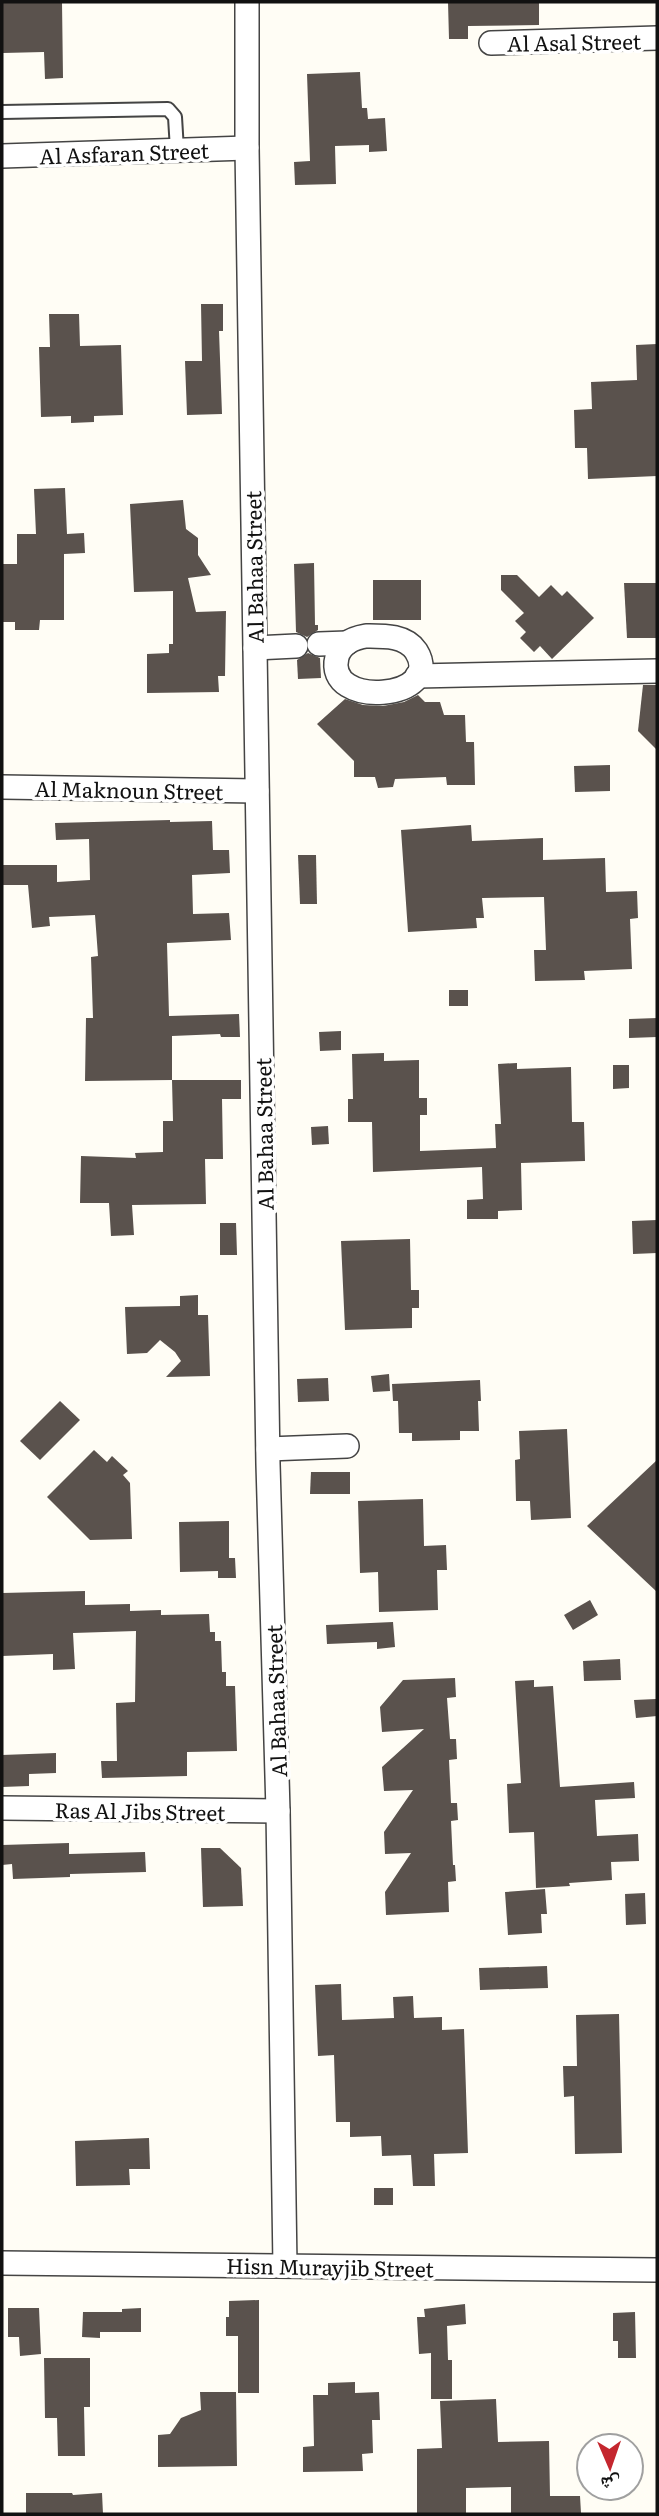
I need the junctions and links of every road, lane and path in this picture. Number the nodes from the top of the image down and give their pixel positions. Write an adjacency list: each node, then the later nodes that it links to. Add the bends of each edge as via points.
1 (247, 2): 5 (street, Al Bahaa Street)
2 (657, 38): 3 (street, Al Asal Street)
3 (491, 43)
4 (2, 112): 6 (lane, via 168,109 175,117)
5 (247, 148): 6 (street, Al Asfaran Street); 9 (street, Al Bahaa Street)
6 (177, 150): 7 (street, Al Asfaran Street)
7 (2, 156)
8 (347, 643): 9 (street); 11 (street, via 366,636 405,642 417,653); 11 (street, via 336,665 340,678 351,688 397,691)
9 (255, 648): 13 (street, Al Bahaa Street)
10 (657, 671): 11 (street)
11 (417, 676)
12 (2, 787): 13 (street, Al Maknoun Street)
13 (257, 790): 15 (street, Al Bahaa Street)
14 (347, 1446): 15 (street)
15 (268, 1449): 17 (street, Al Bahaa Street)
16 (2, 1808): 17 (street, Ras Al Jibs Street)
17 (278, 1811): 19 (street, Al Bahaa Street)
18 (2, 2263): 19 (street, Hisn Murayjib Street)
19 (285, 2266): 20 (street, Hisn Murayjib Street)
20 (657, 2270)

